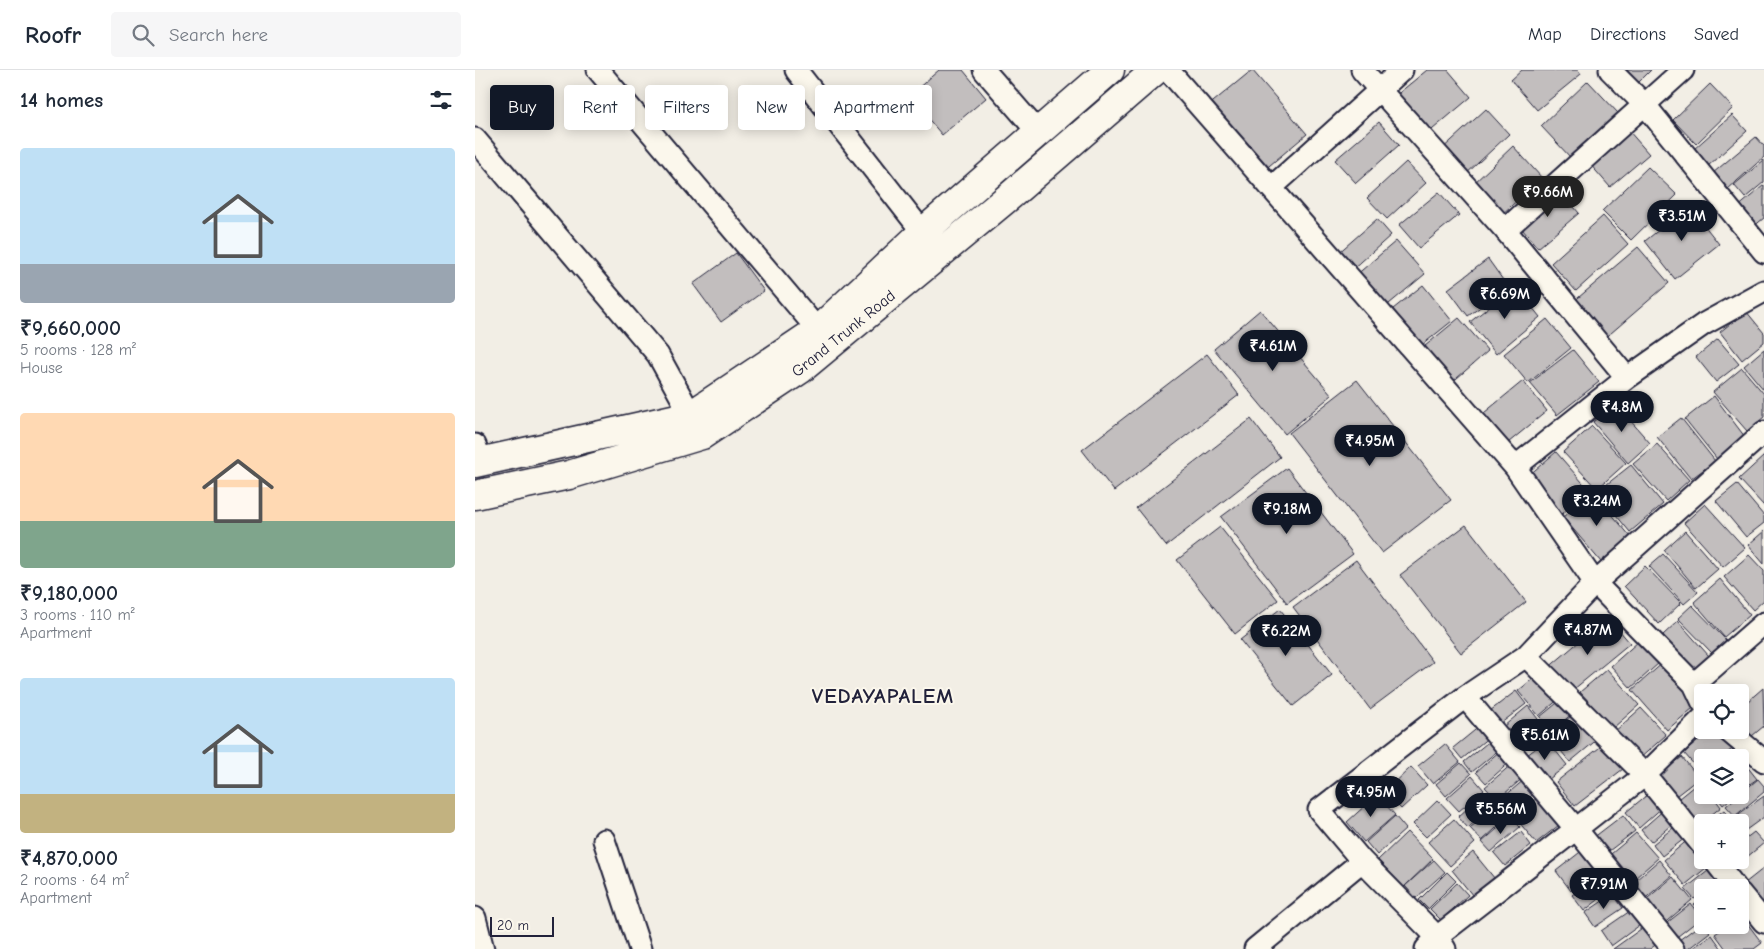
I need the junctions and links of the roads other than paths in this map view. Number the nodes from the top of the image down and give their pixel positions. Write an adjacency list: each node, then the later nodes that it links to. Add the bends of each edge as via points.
1 (598, 70): 21 (street)
2 (796, 70): 17 (street)
3 (984, 70): 13 (street)
4 (1110, 70): 13 (main road)
5 (1156, 70): 19 (main road, Grand Trunk Road)
6 (1168, 70): 15 (street)
7 (1362, 70): 11 (street)
8 (1402, 70): 11 (street)
9 (1611, 70): 12 (street)
10 (1683, 70): 12 (street)
11 (1379, 90): 15 (street); 16 (street)
12 (1645, 105): 16 (street); 18 (street)
13 (1038, 132): 17 (main road)
14 (475, 139): 23 (street, via 658,355)
15 (1271, 188): 26 (street)
16 (1505, 230): 22 (street)
17 (923, 232): 19 (street); 21 (main road)
18 (1764, 252)
19 (940, 253): 27 (main road, Grand Trunk Road, via 801,369 702,435 569,475)
20 (1764, 291): 22 (street, via 1704,324)
21 (818, 330): 23 (main road)
22 (1627, 378): 26 (street)
23 (691, 415): 25 (main road)
24 (1764, 432): 28 (street)
25 (477, 457)
26 (1515, 467): 28 (street)
27 (475, 495)
28 (1595, 583): 30 (street); 31 (street)
29 (1764, 623): 31 (street)
30 (1526, 656): 32 (street); 36 (street)
31 (1694, 684)
32 (1465, 696): 37 (street); 40 (street, via 1319,810)
33 (1694, 727): 36 (street)
34 (1738, 739): 35 (street)
35 (1764, 761)
36 (1645, 775): 37 (street); 38 (street)
37 (1576, 829): 46 (street); 50 (street)
38 (1694, 835)
39 (604, 840): 48 (street)
40 (1362, 861): 46 (street); 49 (street)
41 (1721, 869): 42 (street)
42 (1729, 879)
43 (1749, 904): 45 (street)
44 (475, 918): 47 (street)
45 (1764, 922)
46 (1436, 945)
47 (483, 949)
48 (641, 949)
49 (1255, 949)
50 (1673, 949)

